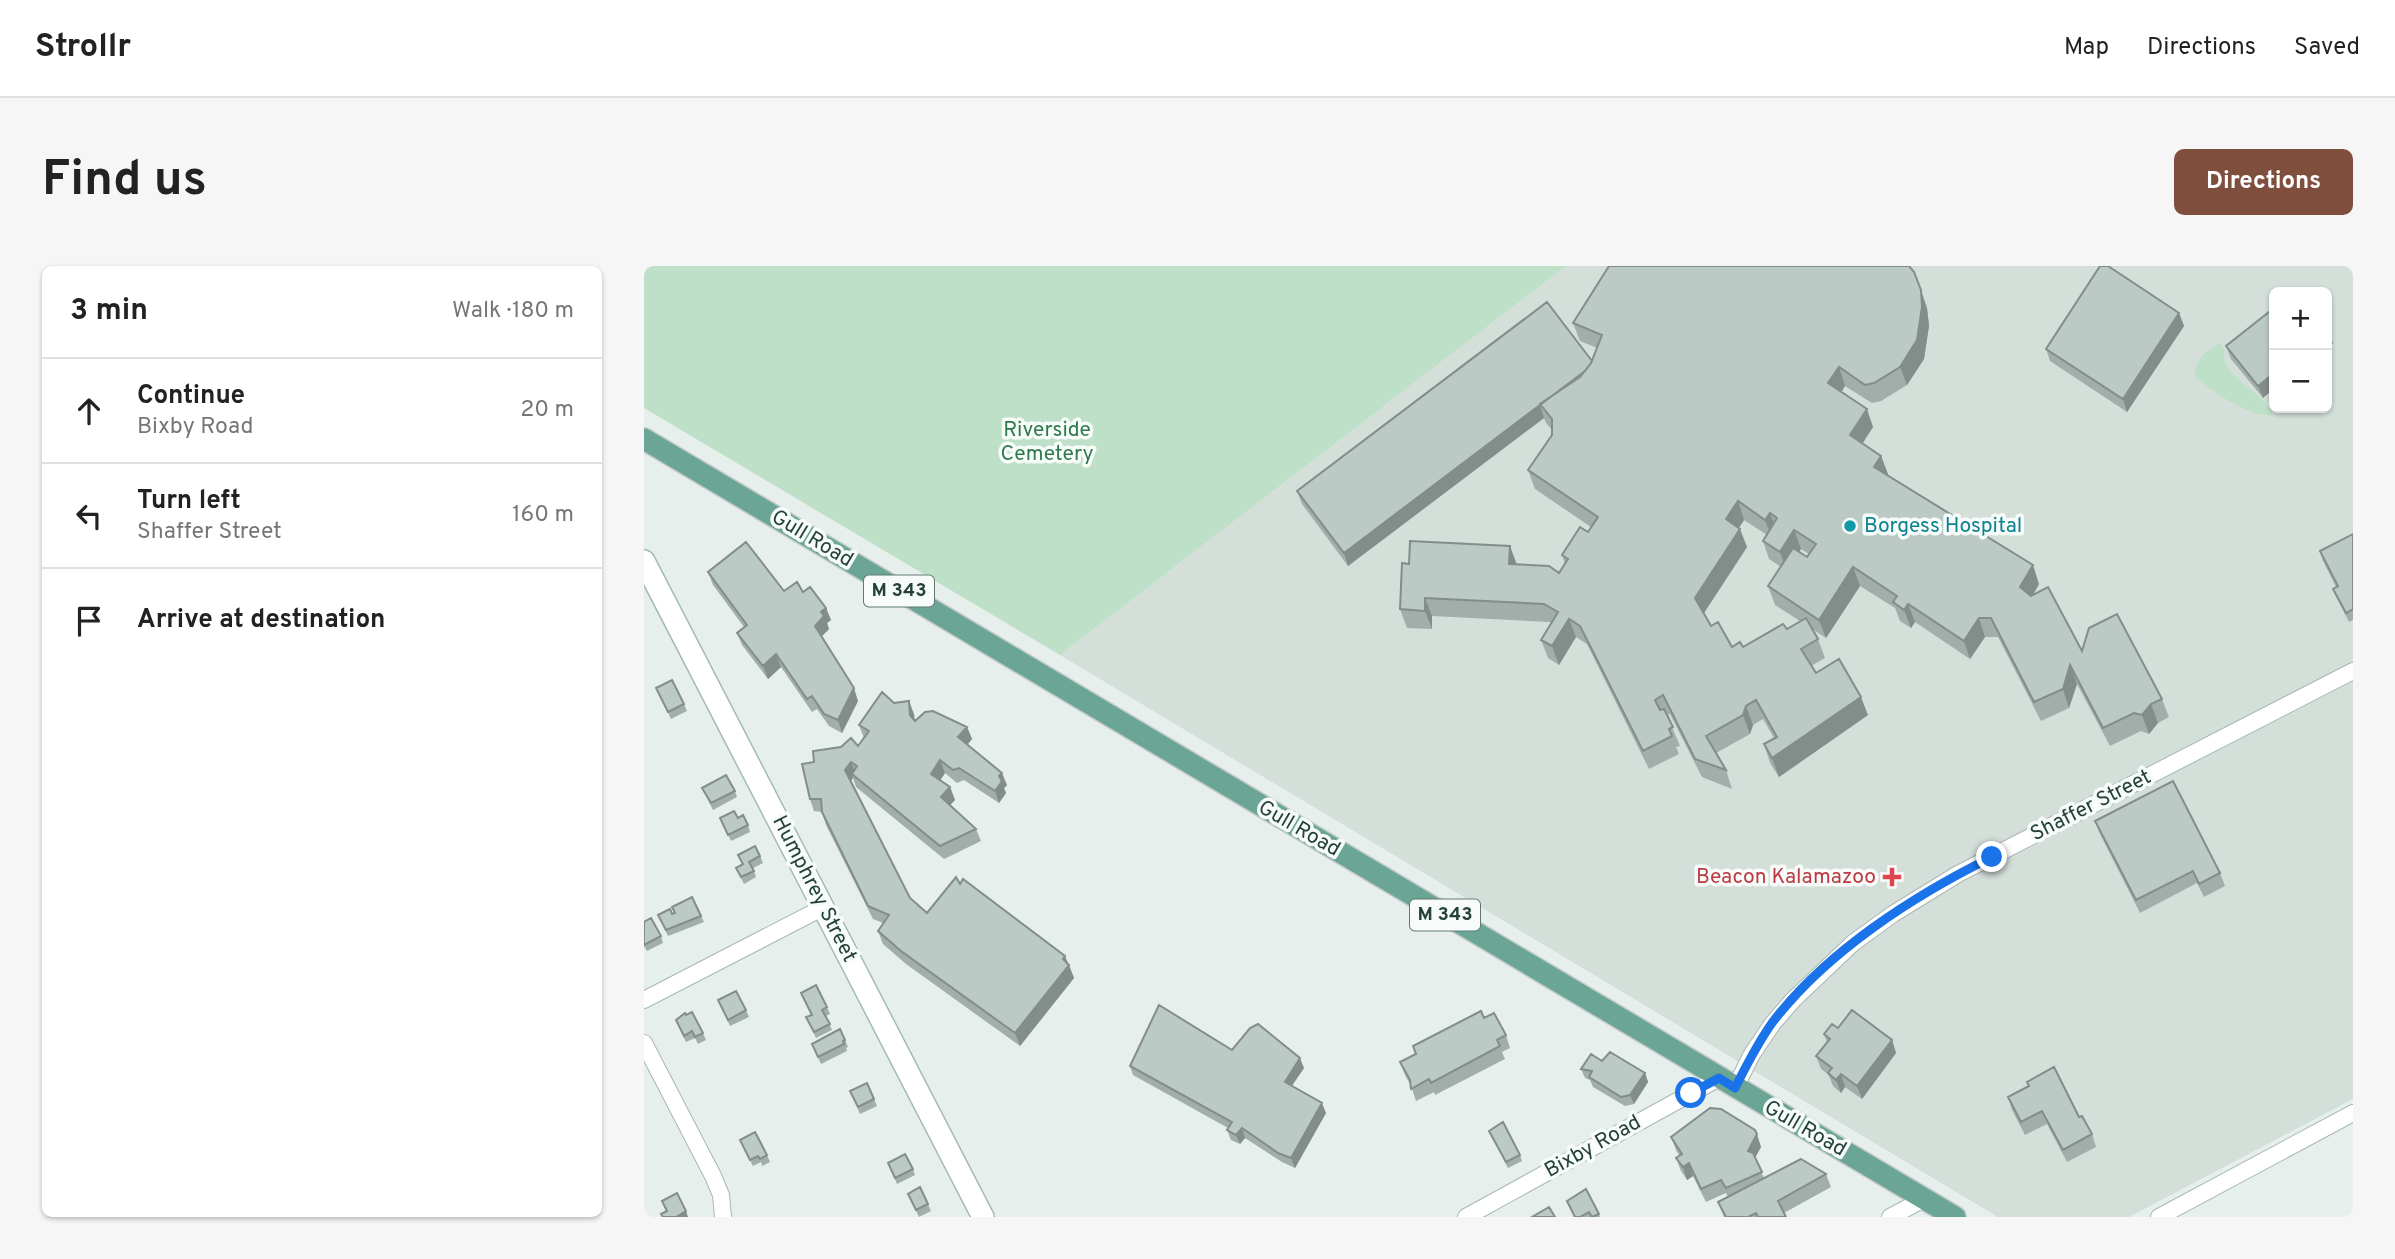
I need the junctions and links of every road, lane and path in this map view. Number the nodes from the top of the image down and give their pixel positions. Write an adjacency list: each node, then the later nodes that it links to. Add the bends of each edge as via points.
1 (644, 439): 7 (main road, Gull Road / M 343)
2 (644, 561): 4 (street, Humphrey Street)
3 (2353, 671): 7 (street, Shaffer Street, via 1958,874 1893,914 1853,943 1793,1000)
4 (824, 907): 5 (street); 11 (street, Humphrey Street)
5 (644, 1000)
6 (644, 1043): 10 (street, via 713,1176)
7 (1727, 1083): 9 (main road, Gull Road / M 343); 12 (street, Bixby Road)
8 (2353, 1113): 15 (street)
9 (1924, 1199): 13 (street); 14 (main road, Gull Road / M 343)
10 (723, 1217)
11 (983, 1217)
12 (1466, 1217)
13 (1890, 1217)
14 (1955, 1217)
15 (2159, 1217)

